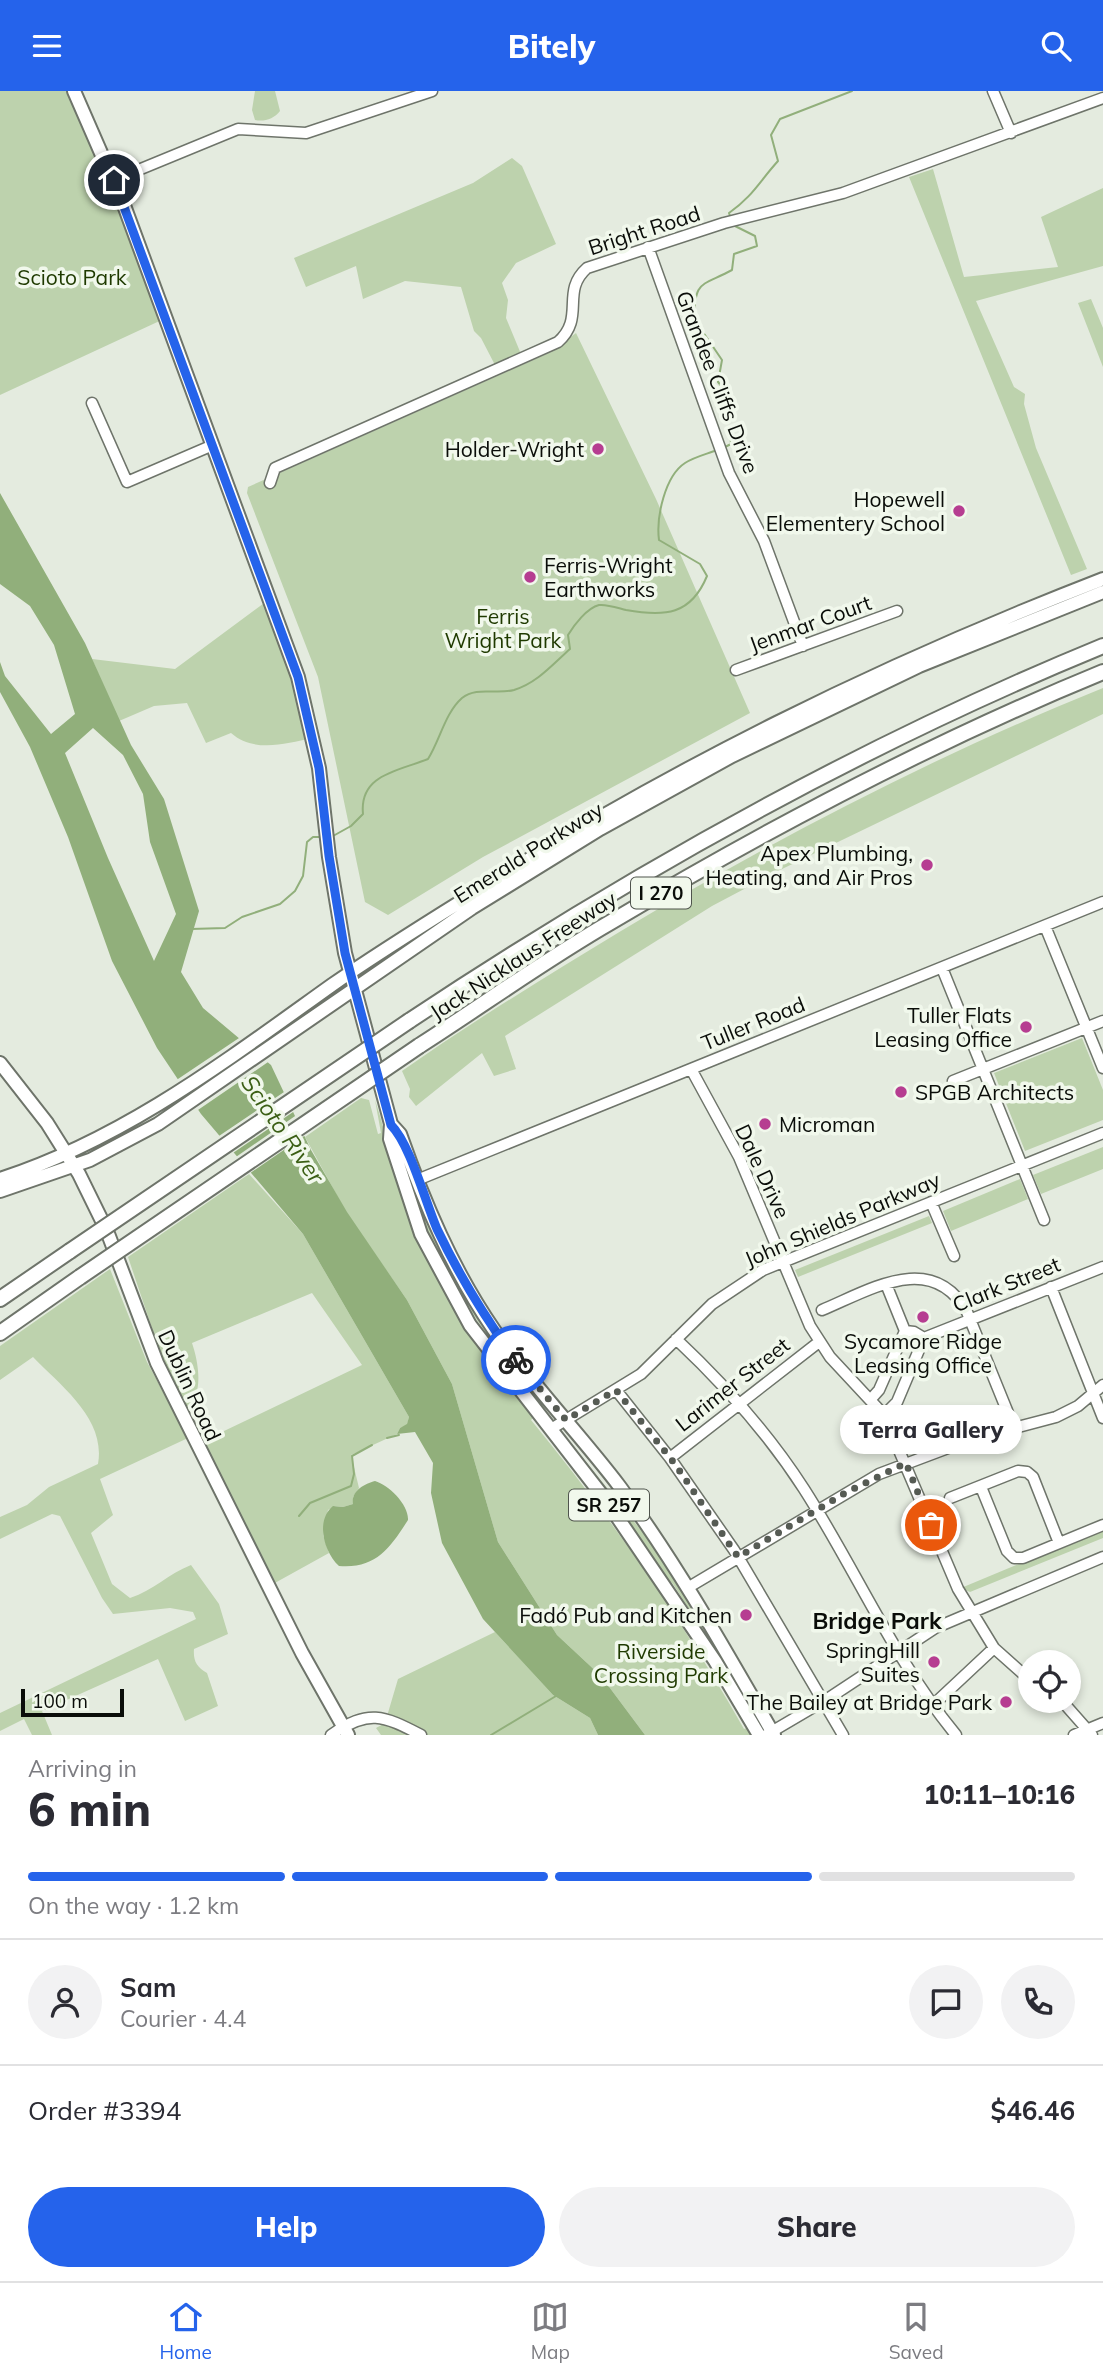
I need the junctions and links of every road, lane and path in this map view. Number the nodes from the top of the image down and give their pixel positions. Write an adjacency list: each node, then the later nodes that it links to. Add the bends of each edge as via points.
1 (74, 91): 6 (main road, SR 257)
2 (432, 91): 6 (street, via 306,133 238,129)
3 (993, 91): 5 (street)
4 (1103, 98): 5 (street, Bright Road)
5 (1011, 133): 7 (street, Bright Road, via 843,193)
6 (114, 180): 9 (main road, SR 257)
7 (648, 247): 10 (street, Bright Road, via 579,275 572,292 572,326 558,342 275,468); 14 (street, Grandee Cliffs Drive, via 721,451 764,541)
8 (92, 403): 9 (street, via 127,482)
9 (213, 445): 21 (main road, SR 257, via 298,677 319,768)
10 (270, 483)
11 (1103, 579): 21 (main road, Emerald Parkway, via 914,656 732,743 594,819)
12 (1103, 591): 22 (main road, Emerald Parkway, via 919,666 732,756 507,886)
13 (897, 611): 14 (street, Jenmar Court)
14 (803, 646): 16 (street, Jenmar Court)
15 (1103, 646): 45 (highway, Jack Nicklaus Freeway / I 270, bridge, via 901,735 596,902 410,1021)
16 (736, 670)
17 (1103, 672): 49 (highway, Jack Nicklaus Freeway / I 270, bridge, via 912,756 757,837 608,923 419,1046)
18 (1103, 902): 19 (street, Tuller Road)
19 (1045, 926): 20 (street, Tuller Road); 24 (street)
20 (942, 968): 27 (street, Tuller Road); 28 (street)
21 (350, 973): 22 (main road, SR 257); 32 (main road, Emerald Parkway, via 163,1103)
22 (354, 990): 30 (main road, SR 257); 33 (main road, Emerald Parkway, via 181,1110)
23 (1103, 1021): 24 (street)
24 (1087, 1027): 26 (street); 28 (street)
25 (0, 1063): 32 (main road, Dublin Road)
26 (1103, 1068)
27 (691, 1069): 36 (street, Tuller Road); 41 (street, Dale Drive, via 739,1157)
28 (983, 1069): 29 (street); 34 (street)
29 (953, 1081)
30 (391, 1125): 36 (main road, SR 257, via 400,1133); 62 (main road, SR 257, via 390,1139 405,1190 440,1273 493,1358)
31 (1103, 1133): 34 (street, John Shields Parkway)
32 (66, 1153): 33 (main road, Dublin Road); 35 (main road, Emerald Parkway)
33 (75, 1166): 37 (main road, Emerald Parkway); 81 (main road, Dublin Road, via 107,1231 162,1374)
34 (1022, 1166): 38 (street, John Shields Parkway); 39 (street)
35 (0, 1179)
36 (417, 1180): 61 (main road, SR 257, via 474,1299 515,1359)
37 (0, 1191)
38 (931, 1202): 40 (street); 41 (street, John Shields Parkway)
39 (1044, 1220)
40 (954, 1257)
41 (782, 1262): 51 (street, John Shields Parkway, via 725,1293); 52 (street, Dale Drive)
42 (1103, 1267): 44 (street, Clark Street)
43 (886, 1284): 46 (street); 47 (street, via 910,1278 935,1282 957,1298); 48 (street)
44 (1051, 1287): 47 (street, Clark Street); 55 (street)
45 (0, 1299)
46 (822, 1310)
47 (970, 1319): 50 (street, Clark Street); 58 (street)
48 (905, 1331): 50 (street); 56 (street)
49 (0, 1333)
50 (924, 1338): 59 (street, via 897,1402)
51 (676, 1339): 54 (street, John Shields Parkway, via 652,1365); 57 (street)
52 (819, 1342): 56 (street, Dale Drive); 57 (street, Larimer Street)
53 (1103, 1385): 55 (street)
54 (616, 1390): 61 (street, John Shields Parkway); 63 (street)
55 (1094, 1394): 60 (street); 64 (street, via 1045,1421 972,1439)
56 (871, 1399): 59 (street, Dale Drive)
57 (740, 1403): 63 (street, Larimer Street); 67 (street)
58 (1008, 1413)
59 (884, 1415): 64 (street, Dale Drive)
60 (1103, 1418)
61 (566, 1420): 62 (street, John Shields Parkway); 72 (main road, SR 257)
62 (551, 1429): 86 (main road, SR 257, via 663,1583)
63 (670, 1458): 70 (street)
64 (906, 1463): 67 (street); 73 (street, Dale Drive, via 948,1569)
65 (981, 1487): 66 (street); 69 (street, via 1012,1557 1023,1558); 69 (street, via 1020,1471 1029,1473)
66 (950, 1499)
67 (816, 1509): 70 (street); 75 (street)
68 (1103, 1525): 69 (street)
69 (1059, 1543)
70 (738, 1557): 72 (street); 77 (street)
71 (1103, 1557): 73 (street)
72 (689, 1587): 83 (main road, SR 257)
73 (971, 1612): 74 (street, Dale Drive); 75 (street)
74 (995, 1648): 76 (street, Dale Drive); 78 (street)
75 (897, 1651): 77 (street); 78 (street)
76 (1018, 1669)
77 (823, 1702): 83 (street); 87 (street)
78 (932, 1706): 88 (street)
79 (1073, 1713): 82 (street)
80 (1103, 1723): 82 (street)
81 (345, 1731): 84 (street); 85 (street, via 361,1718 374,1716)
82 (1090, 1732): 89 (street)
83 (771, 1734)
84 (331, 1735)
85 (421, 1735)
86 (759, 1735)
87 (843, 1735)
88 (956, 1735)
89 (1074, 1735)

